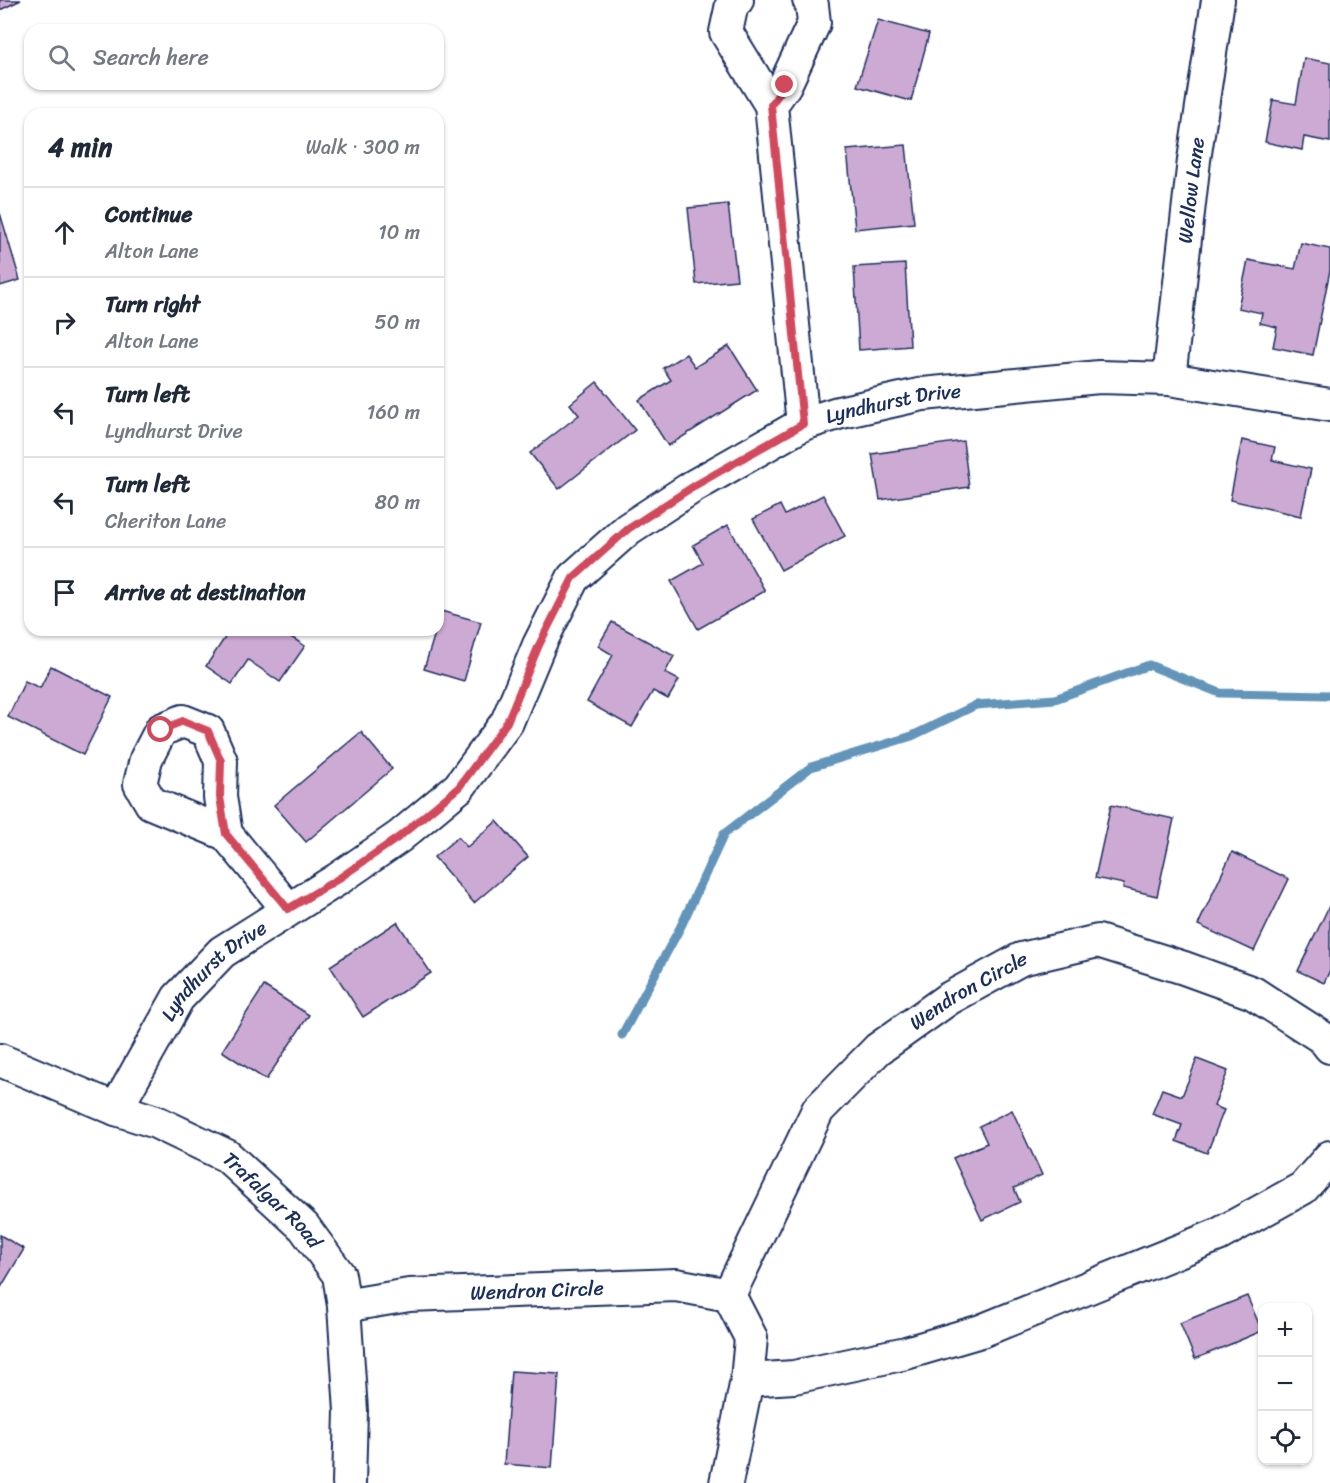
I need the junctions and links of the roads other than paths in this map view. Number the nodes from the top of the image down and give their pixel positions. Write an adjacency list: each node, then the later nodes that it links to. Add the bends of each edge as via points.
1 (737, 0): 4 (street, via 732,4 726,32)
2 (809, 0): 4 (street, via 814,23 785,85)
3 (1218, 0): 5 (street, Wellow Lane, via 1194,160)
4 (771, 105): 7 (street)
5 (1169, 379): 6 (street, Lyndhurst Drive); 7 (street, Lyndhurst Drive, via 1099,377 923,394)
6 (1330, 405)
7 (803, 424): 9 (street, Lyndhurst Drive, via 628,529 573,578 507,722 459,787 399,837)
8 (226, 834): 9 (street)
9 (288, 909): 12 (street, Lyndhurst Drive, via 222,952 178,998)
10 (1330, 1047): 14 (street, Wendron Circle, via 1323,1038 1253,993 1098,941 1022,959 948,999 878,1049 818,1110)
11 (0, 1060): 12 (street, Trafalgar Road)
12 (116, 1108): 15 (street, Trafalgar Road, via 156,1122 227,1156 304,1227 339,1275)
13 (1330, 1157): 16 (street, via 1303,1188 1218,1235 981,1331 906,1353 794,1377)
14 (729, 1295): 15 (street, Wendron Circle, via 676,1285 409,1295); 16 (street, via 752,1338)
15 (344, 1306): 17 (street, Trafalgar Road, via 351,1411)
16 (747, 1380): 18 (street)
17 (349, 1483)
18 (726, 1483)

